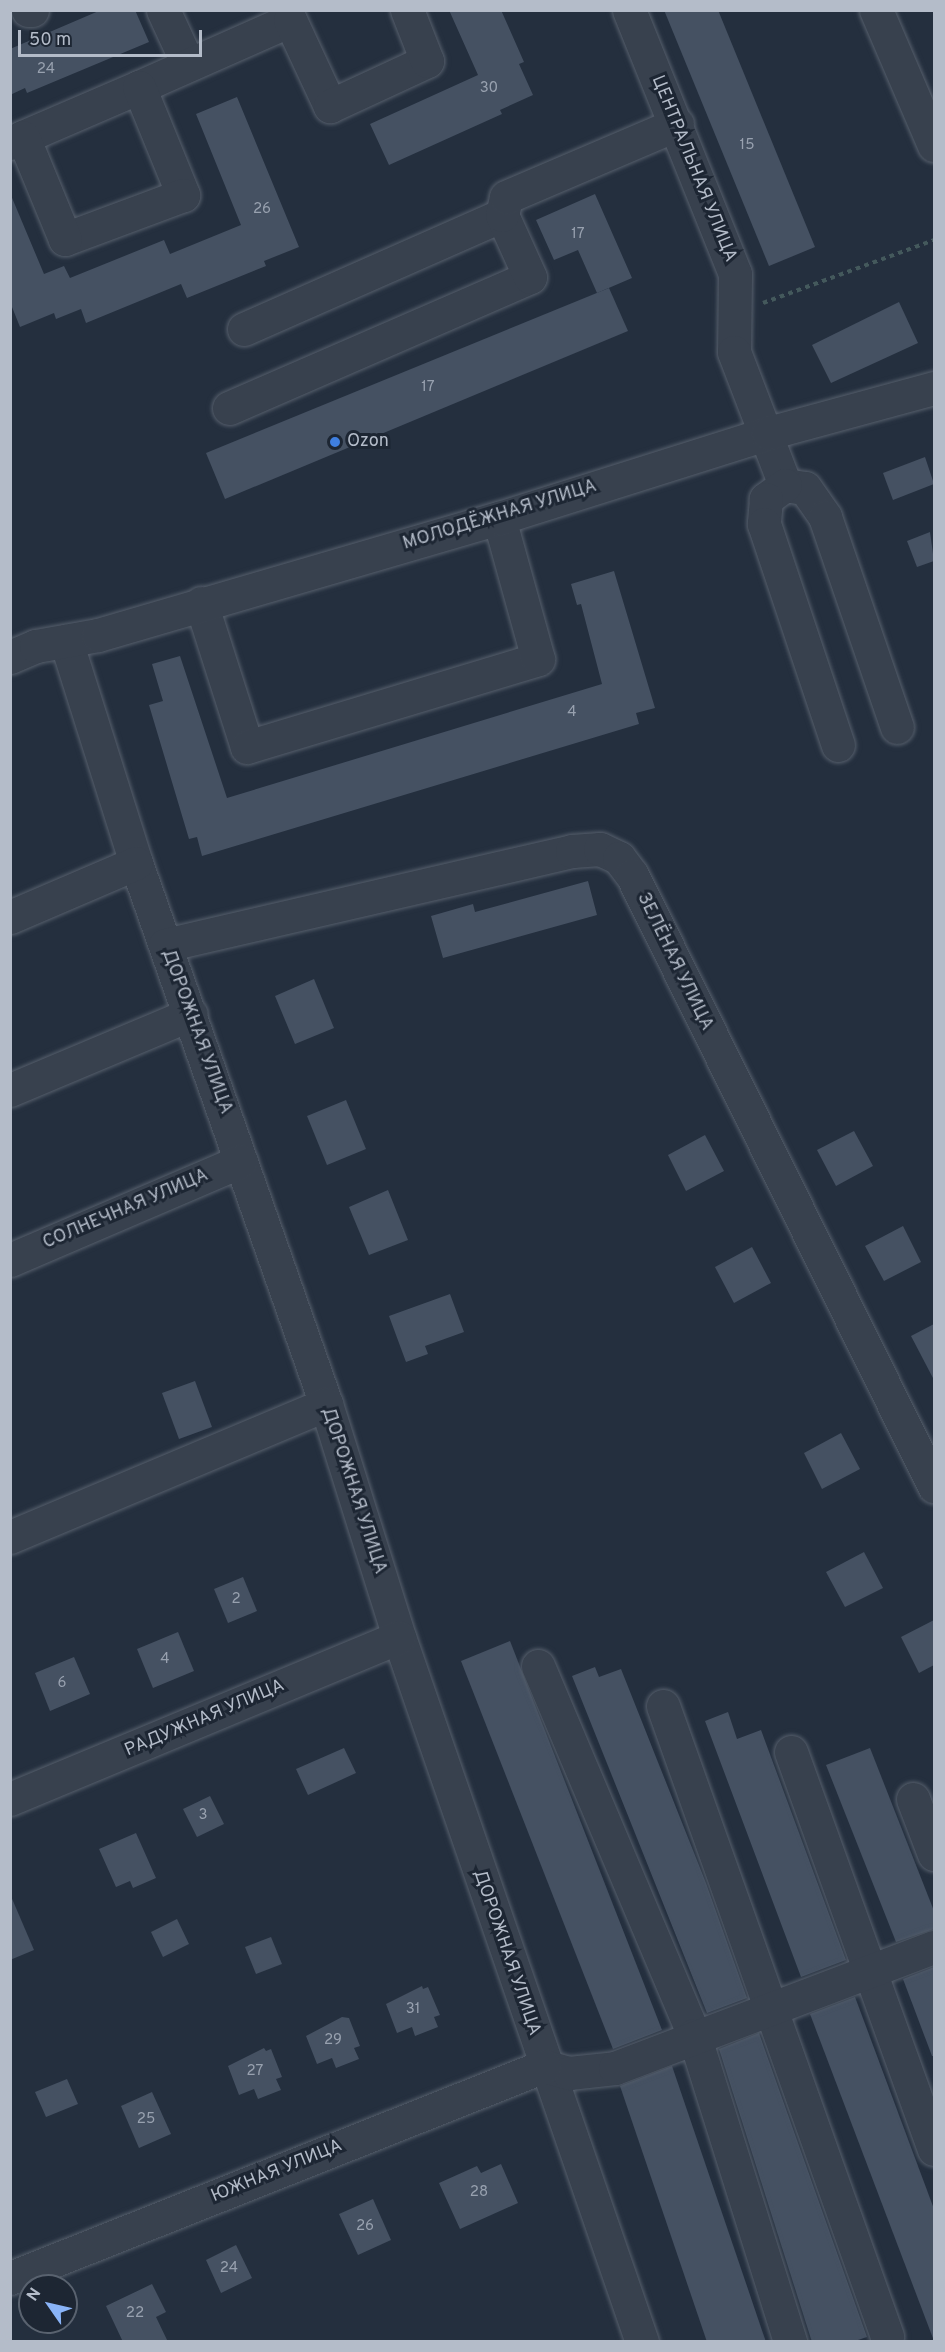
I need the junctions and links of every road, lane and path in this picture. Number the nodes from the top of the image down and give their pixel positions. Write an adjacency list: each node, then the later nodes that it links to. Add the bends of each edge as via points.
1 (163, 10): 5 (street)
2 (407, 10): 5 (street, via 427,61 330,106 290,20)
3 (629, 10): 8 (street, ЦЕНТРАЛЬНАЯ УЛИЦА)
4 (876, 10): 7 (street)
5 (188, 64): 6 (street)
6 (139, 87): 9 (street); 9 (street, via 183,195 65,239)
7 (929, 118): 10 (street)
8 (677, 124): 11 (street, via 506,197); 13 (street, ЦЕНТРАЛЬНАЯ УЛИЦА, via 735,274)
9 (17, 140)
10 (934, 145)
11 (502, 215): 14 (street); 16 (street, via 530,277)
12 (934, 240): 13 (path)
13 (733, 314): 17 (street, ЦЕНТРАЛЬНАЯ УЛИЦА, via 734,351)
14 (244, 328)
15 (934, 388): 17 (street, МОЛОДЁЖНАЯ УЛИЦА)
16 (229, 408)
17 (768, 433): 18 (street, ЦЕНТРАЛЬНАЯ УЛИЦА); 19 (street, МОЛОДЁЖНАЯ УЛИЦА)
18 (785, 485): 23 (street, via 805,488 825,517); 24 (street, via 766,499 764,524)
19 (499, 518): 20 (street, МОЛОДЁЖНАЯ УЛИЦА); 20 (street, via 538,659 247,747)
20 (201, 603): 21 (street, МОЛОДЁЖНАЯ УЛИЦА)
21 (66, 641): 22 (street, МОЛОДЁЖНАЯ УЛИЦА, via 36,646); 25 (street, ДОРОЖНАЯ УЛИЦА)
22 (10, 657)
23 (897, 728)
24 (838, 745)
25 (136, 863): 26 (street); 27 (street, ДОРОЖНАЯ УЛИЦА)
26 (10, 917)
27 (165, 945): 28 (street, ДОРОЖНАЯ УЛИЦА); 33 (street, ЗЕЛЁНАЯ УЛИЦА, via 572,851 600,849 620,858 632,875)
28 (191, 1014): 29 (street); 30 (street, ДОРОЖНАЯ УЛИЦА)
29 (10, 1090)
30 (241, 1161): 31 (street, СОЛНЕЧНАЯ УЛИЦА); 32 (street, ДОРОЖНАЯ УЛИЦА)
31 (10, 1260)
32 (326, 1404): 34 (street); 35 (street, ДОРОЖНАЯ УЛИЦА)
33 (934, 1486)
34 (10, 1538)
35 (399, 1636): 39 (street, РАДУЖНАЯ УЛИЦА); 46 (street, ДОРОЖНАЯ УЛИЦА)
36 (538, 1666): 45 (street)
37 (663, 1706): 44 (street)
38 (791, 1752): 43 (street)
39 (10, 1799)
40 (913, 1799): 41 (street)
41 (934, 1854)
42 (934, 1947): 43 (street)
43 (869, 1971): 44 (street); 47 (street)
44 (770, 2007): 45 (street); 49 (street)
45 (694, 2035): 46 (street, via 615,2068 569,2073); 51 (street)
46 (544, 2066): 48 (street, ЮЖНАЯ УЛИЦА); 50 (street, ДОРОЖНАЯ УЛИЦА)
47 (934, 2149)
48 (10, 2278)
49 (887, 2336)
50 (642, 2342)
51 (790, 2342)

